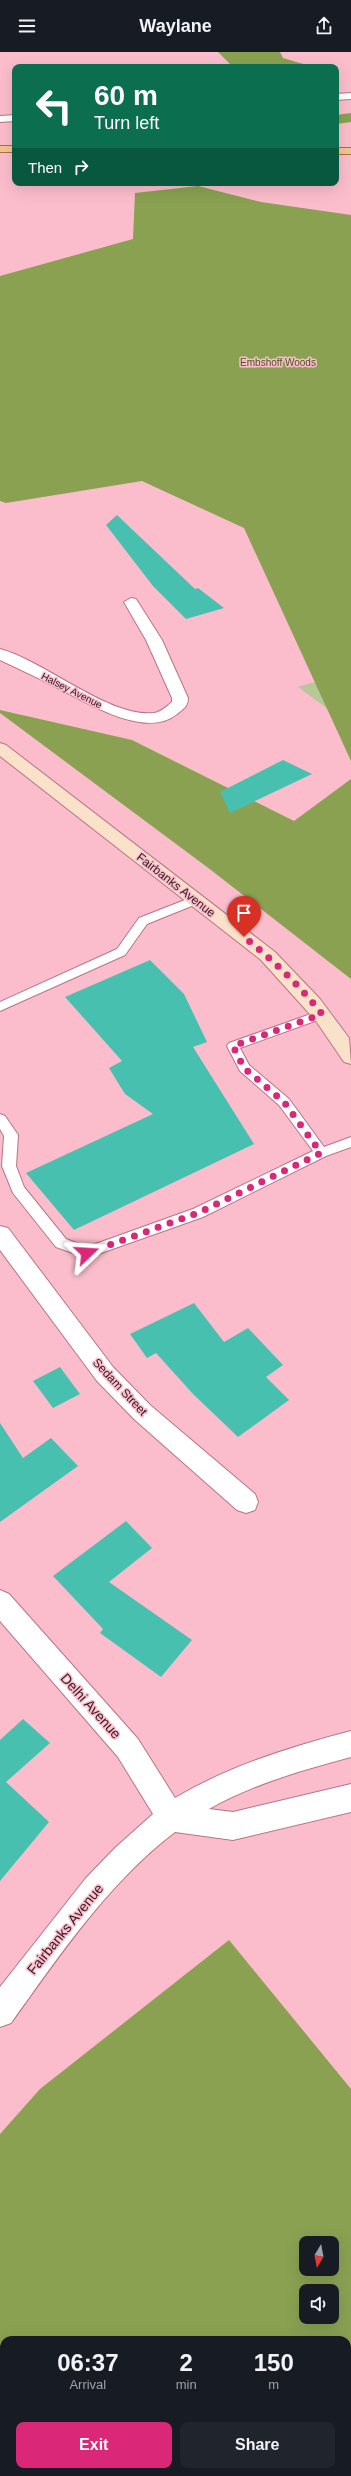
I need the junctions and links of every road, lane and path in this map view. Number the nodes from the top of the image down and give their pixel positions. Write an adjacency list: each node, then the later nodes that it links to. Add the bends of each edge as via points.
1 (351, 96): 2 (street)
2 (339, 97)
3 (12, 118): 4 (street)
4 (0, 119)
5 (0, 149): 6 (main road)
6 (12, 149)
7 (339, 151): 8 (main road)
8 (351, 151)
9 (131, 602): 10 (street, Halsey Avenue, via 154,640 179,694 180,704 167,714 142,717 92,702)
10 (0, 654)
11 (0, 748): 12 (street, Fairbanks Avenue)
12 (195, 900): 13 (lane, via 143,921 121,952); 14 (street, Fairbanks Avenue, via 268,956)
13 (0, 1007)
14 (322, 1014): 15 (street, Fairbanks Avenue); 18 (lane, via 233,1046 244,1068 284,1102)
15 (351, 1057)
16 (0, 1119): 18 (lane, via 11,1135 9,1166 18,1189 61,1243 87,1253 198,1213)
17 (351, 1142): 18 (lane)
18 (321, 1153)
19 (0, 1234): 20 (street, Sedam Street, via 105,1374 142,1412)
20 (246, 1502)
21 (0, 1602): 24 (street, Delhi Avenue, via 128,1748)
22 (351, 1744): 24 (street, Fairbanks Avenue, via 215,1790)
23 (351, 1798): 24 (street, via 233,1826)
24 (171, 1818): 25 (street, Fairbanks Avenue, via 130,1853 75,1912)
25 (0, 2012)

